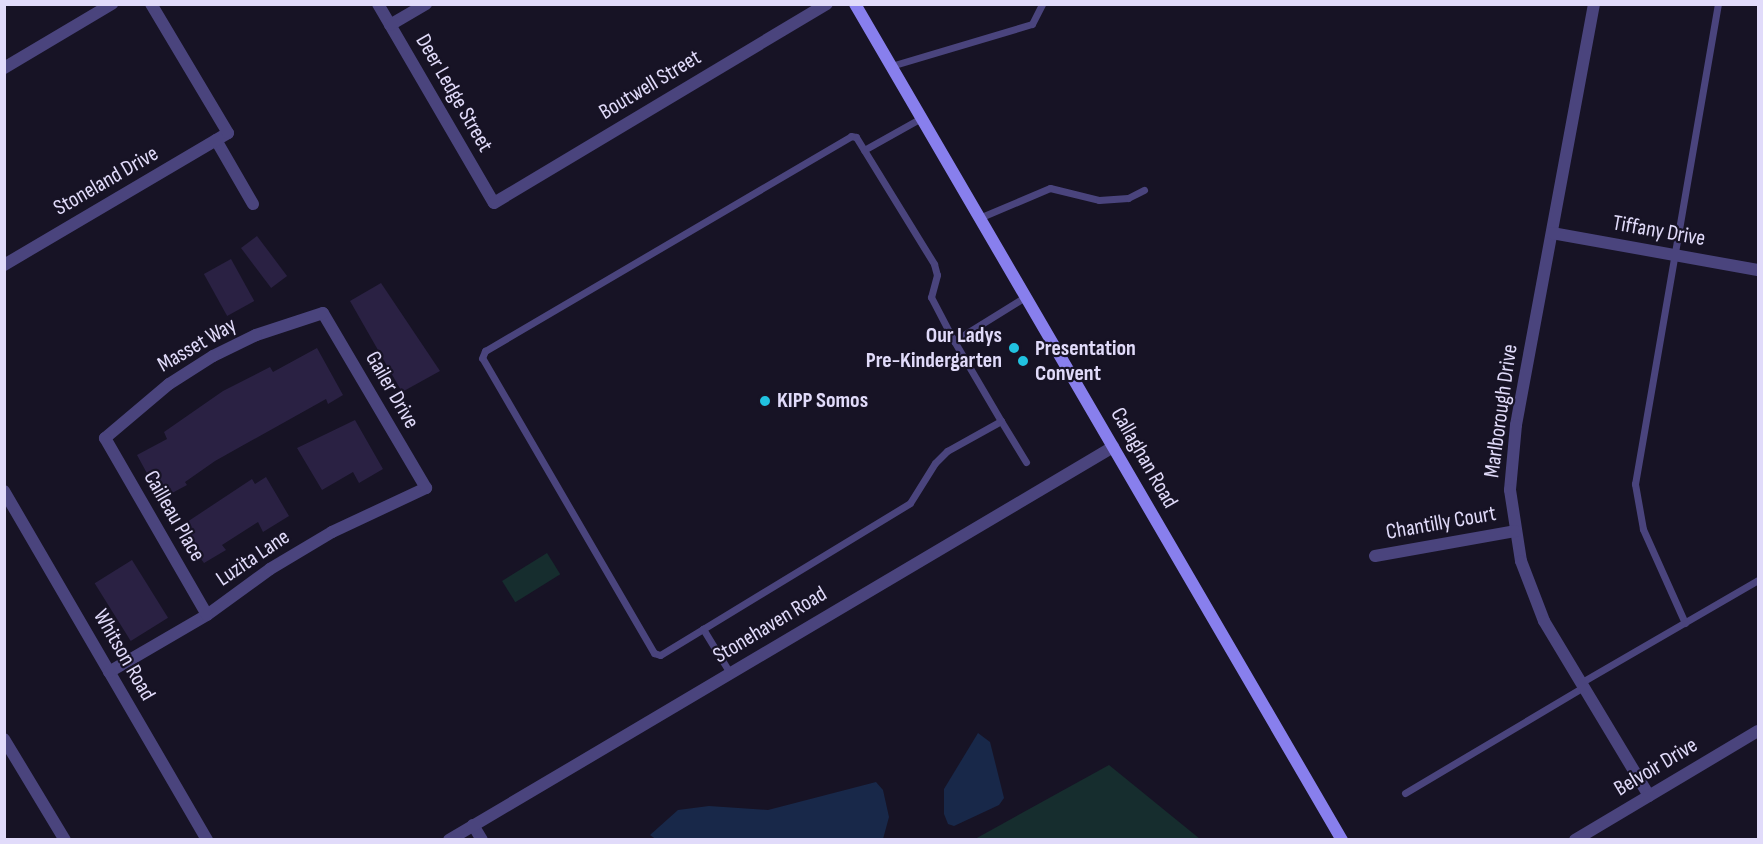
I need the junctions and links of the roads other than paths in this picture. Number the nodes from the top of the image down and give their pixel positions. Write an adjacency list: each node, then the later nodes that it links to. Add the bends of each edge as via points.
1 (112, 4): 12 (street)
2 (151, 4): 14 (street, Stoneland Drive, via 228,133)
3 (378, 4): 10 (street, Deer Ledge Street)
4 (426, 4): 10 (street)
5 (827, 4): 17 (street, Boutwell Street)
6 (855, 4): 11 (main road, Callaghan Road)
7 (1041, 4): 11 (lane, via 1032,24)
8 (1594, 4): 20 (street, Marlborough Drive)
9 (1718, 4): 21 (lane)
10 (390, 26): 17 (street, Deer Ledge Street)
11 (891, 66): 13 (main road, Callaghan Road)
12 (4, 68)
13 (921, 118): 15 (lane); 19 (main road, Callaghan Road)
14 (216, 140): 18 (street); 22 (street, Stoneland Drive)
15 (864, 150): 26 (lane, via 934,264 937,275 931,297); 38 (lane, via 851,136 484,351 482,358 654,653 660,655)
16 (1144, 190): 19 (lane, via 1128,198 1099,200 1050,188)
17 (494, 202)
18 (253, 204)
19 (979, 218): 24 (main road, Callaghan Road)
20 (1552, 233): 21 (street, Tiffany Drive); 33 (street, Marlborough Drive, via 1516,425 1510,490)
21 (1674, 255): 23 (street, Tiffany Drive); 37 (lane, via 1635,484 1643,529)
22 (4, 265)
23 (1758, 270)
24 (1025, 297): 26 (lane); 29 (main road, Callaghan Road)
25 (323, 313): 28 (street, Masset Way, via 256,335 213,356 170,384); 31 (street, Gailer Drive)
26 (954, 340): 27 (lane)
27 (1001, 421): 30 (lane); 38 (lane, via 947,451 935,462 910,503)
28 (105, 438): 36 (street, Cailleau Place)
29 (1113, 447): 40 (street, Stonehaven Road); 51 (main road, Callaghan Road)
30 (1026, 462)
31 (426, 488): 36 (street, Luzita Lane, via 332,532 270,569)
32 (4, 491): 39 (street, Whitson Road)
33 (1515, 531): 34 (street, Chantilly Court); 41 (street, Marlborough Drive, via 1530,590 1544,621)
34 (1375, 556)
35 (1758, 580): 37 (lane)
36 (207, 615): 39 (street, Luzita Lane)
37 (1685, 623): 41 (lane)
38 (703, 628): 40 (lane)
39 (109, 672): 48 (street, Whitson Road)
40 (730, 673): 46 (street, Stonehaven Road)
41 (1584, 684): 44 (lane); 45 (street, Marlborough Drive)
42 (1758, 730): 45 (street, Belvoir Drive)
43 (4, 739): 47 (street)
44 (1405, 793)
45 (1649, 795): 52 (street, Belvoir Drive)
46 (473, 825): 49 (street, Stonehaven Road); 50 (street)
47 (64, 840)
48 (207, 840)
49 (449, 840)
50 (482, 840)
51 (1342, 840)
52 (1575, 840)

